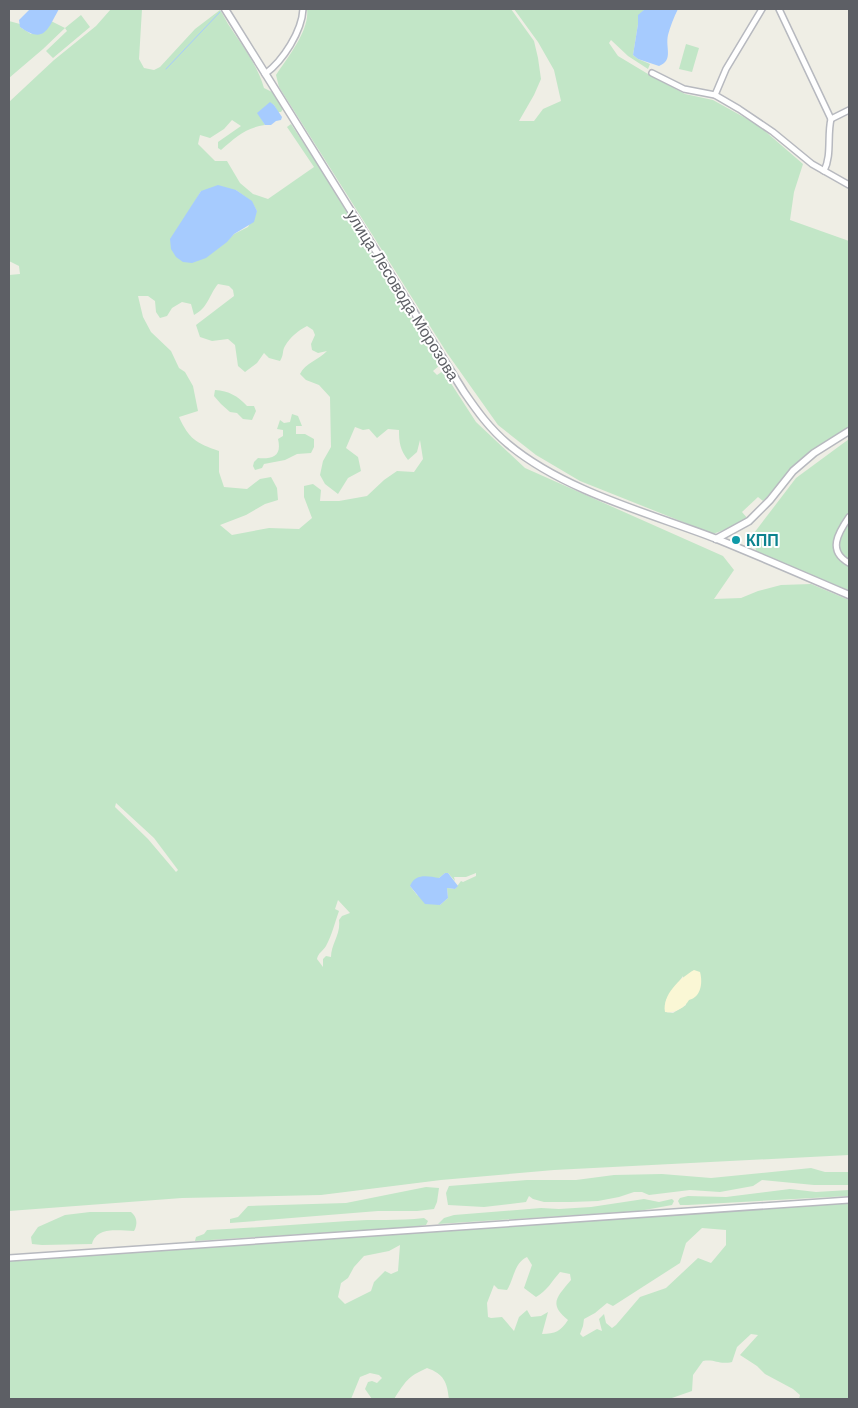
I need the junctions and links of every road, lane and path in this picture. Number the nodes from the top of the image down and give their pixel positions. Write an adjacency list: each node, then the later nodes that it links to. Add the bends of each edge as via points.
1 (225, 9): 6 (street, улица Лесовода Морозова)
2 (303, 9): 6 (street, via 298,30 279,61)
3 (762, 9): 7 (street, via 726,69)
4 (779, 9): 9 (street)
5 (652, 73): 7 (street, via 684,89)
6 (266, 74): 14 (street, улица Лесовода Морозова, via 483,419 508,444 535,464 566,480)
7 (715, 95): 10 (street, via 767,127)
8 (849, 110): 9 (street)
9 (831, 119): 10 (street, via 828,162)
10 (824, 171): 11 (street)
11 (849, 185)
12 (849, 431): 14 (street, via 793,471 749,521)
13 (849, 517): 15 (street, via 836,545)
14 (716, 539): 16 (street, улица Лесовода Морозова)
15 (849, 563)
16 (849, 595)
17 (849, 1200): 18 (street)
18 (9, 1258)

